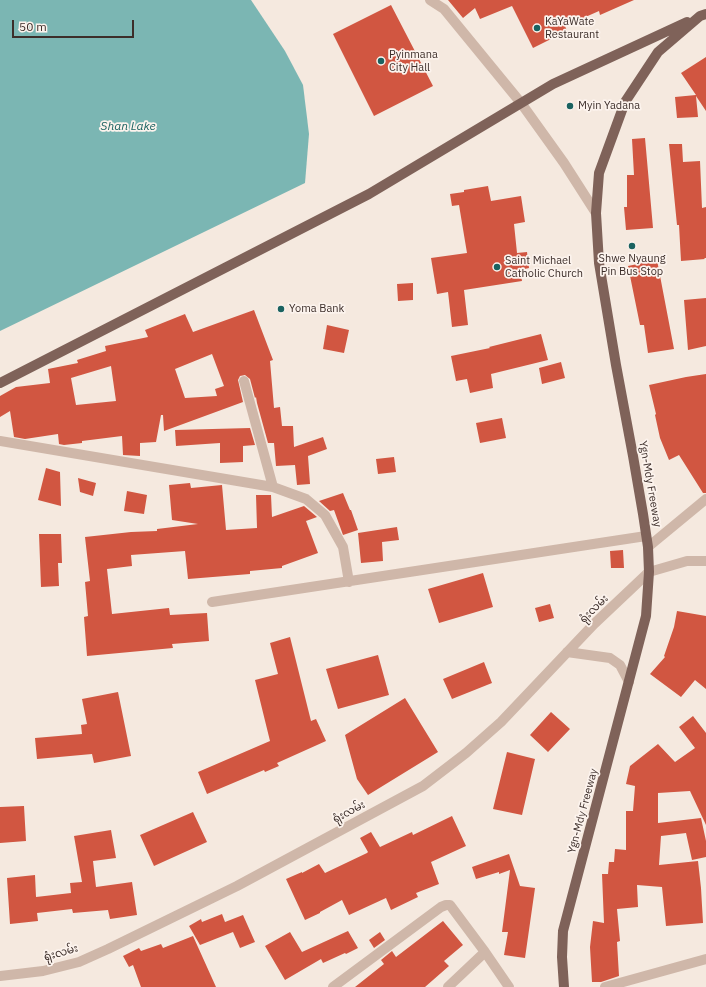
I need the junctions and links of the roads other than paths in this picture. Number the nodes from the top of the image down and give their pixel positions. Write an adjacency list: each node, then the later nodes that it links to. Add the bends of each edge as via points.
1 (430, 0): 3 (street, via 444,9)
2 (703, 15): 3 (main road, via 553,84); 4 (main road, Ygn-Mdy Freeway, via 658,52 625,102 599,173)
3 (521, 103): 4 (street); 6 (main road, via 369,194)
4 (596, 213): 10 (main road, Ygn-Mdy Freeway, via 599,263)
5 (244, 381): 8 (street)
6 (0, 383)
7 (0, 441): 8 (street)
8 (273, 487): 14 (street, via 306,499 325,515 343,546)
9 (706, 499): 11 (street)
10 (646, 536): 11 (main road, Ygn-Mdy Freeway); 14 (street)
11 (648, 547): 13 (main road, Ygn-Mdy Freeway)
12 (706, 561): 13 (street, via 687,561)
13 (649, 572): 16 (street, ရုံးလမ်း); 17 (main road, Ygn-Mdy Freeway, via 646,616)
14 (349, 582): 15 (street)
15 (212, 602)
16 (567, 652): 17 (street, via 610,658 620,665); 20 (street, ရုံးလမ်း, via 501,722 423,786 237,886 108,949 79,962 43,971)
17 (629, 682): 24 (main road, Ygn-Mdy Freeway, via 563,931)
18 (485, 952): 21 (street, via 450,905 446,905); 22 (street); 23 (street)
19 (706, 959): 25 (street)
20 (0, 976)
21 (333, 987)
22 (448, 987)
23 (508, 987)
24 (564, 987)
25 (605, 987)

